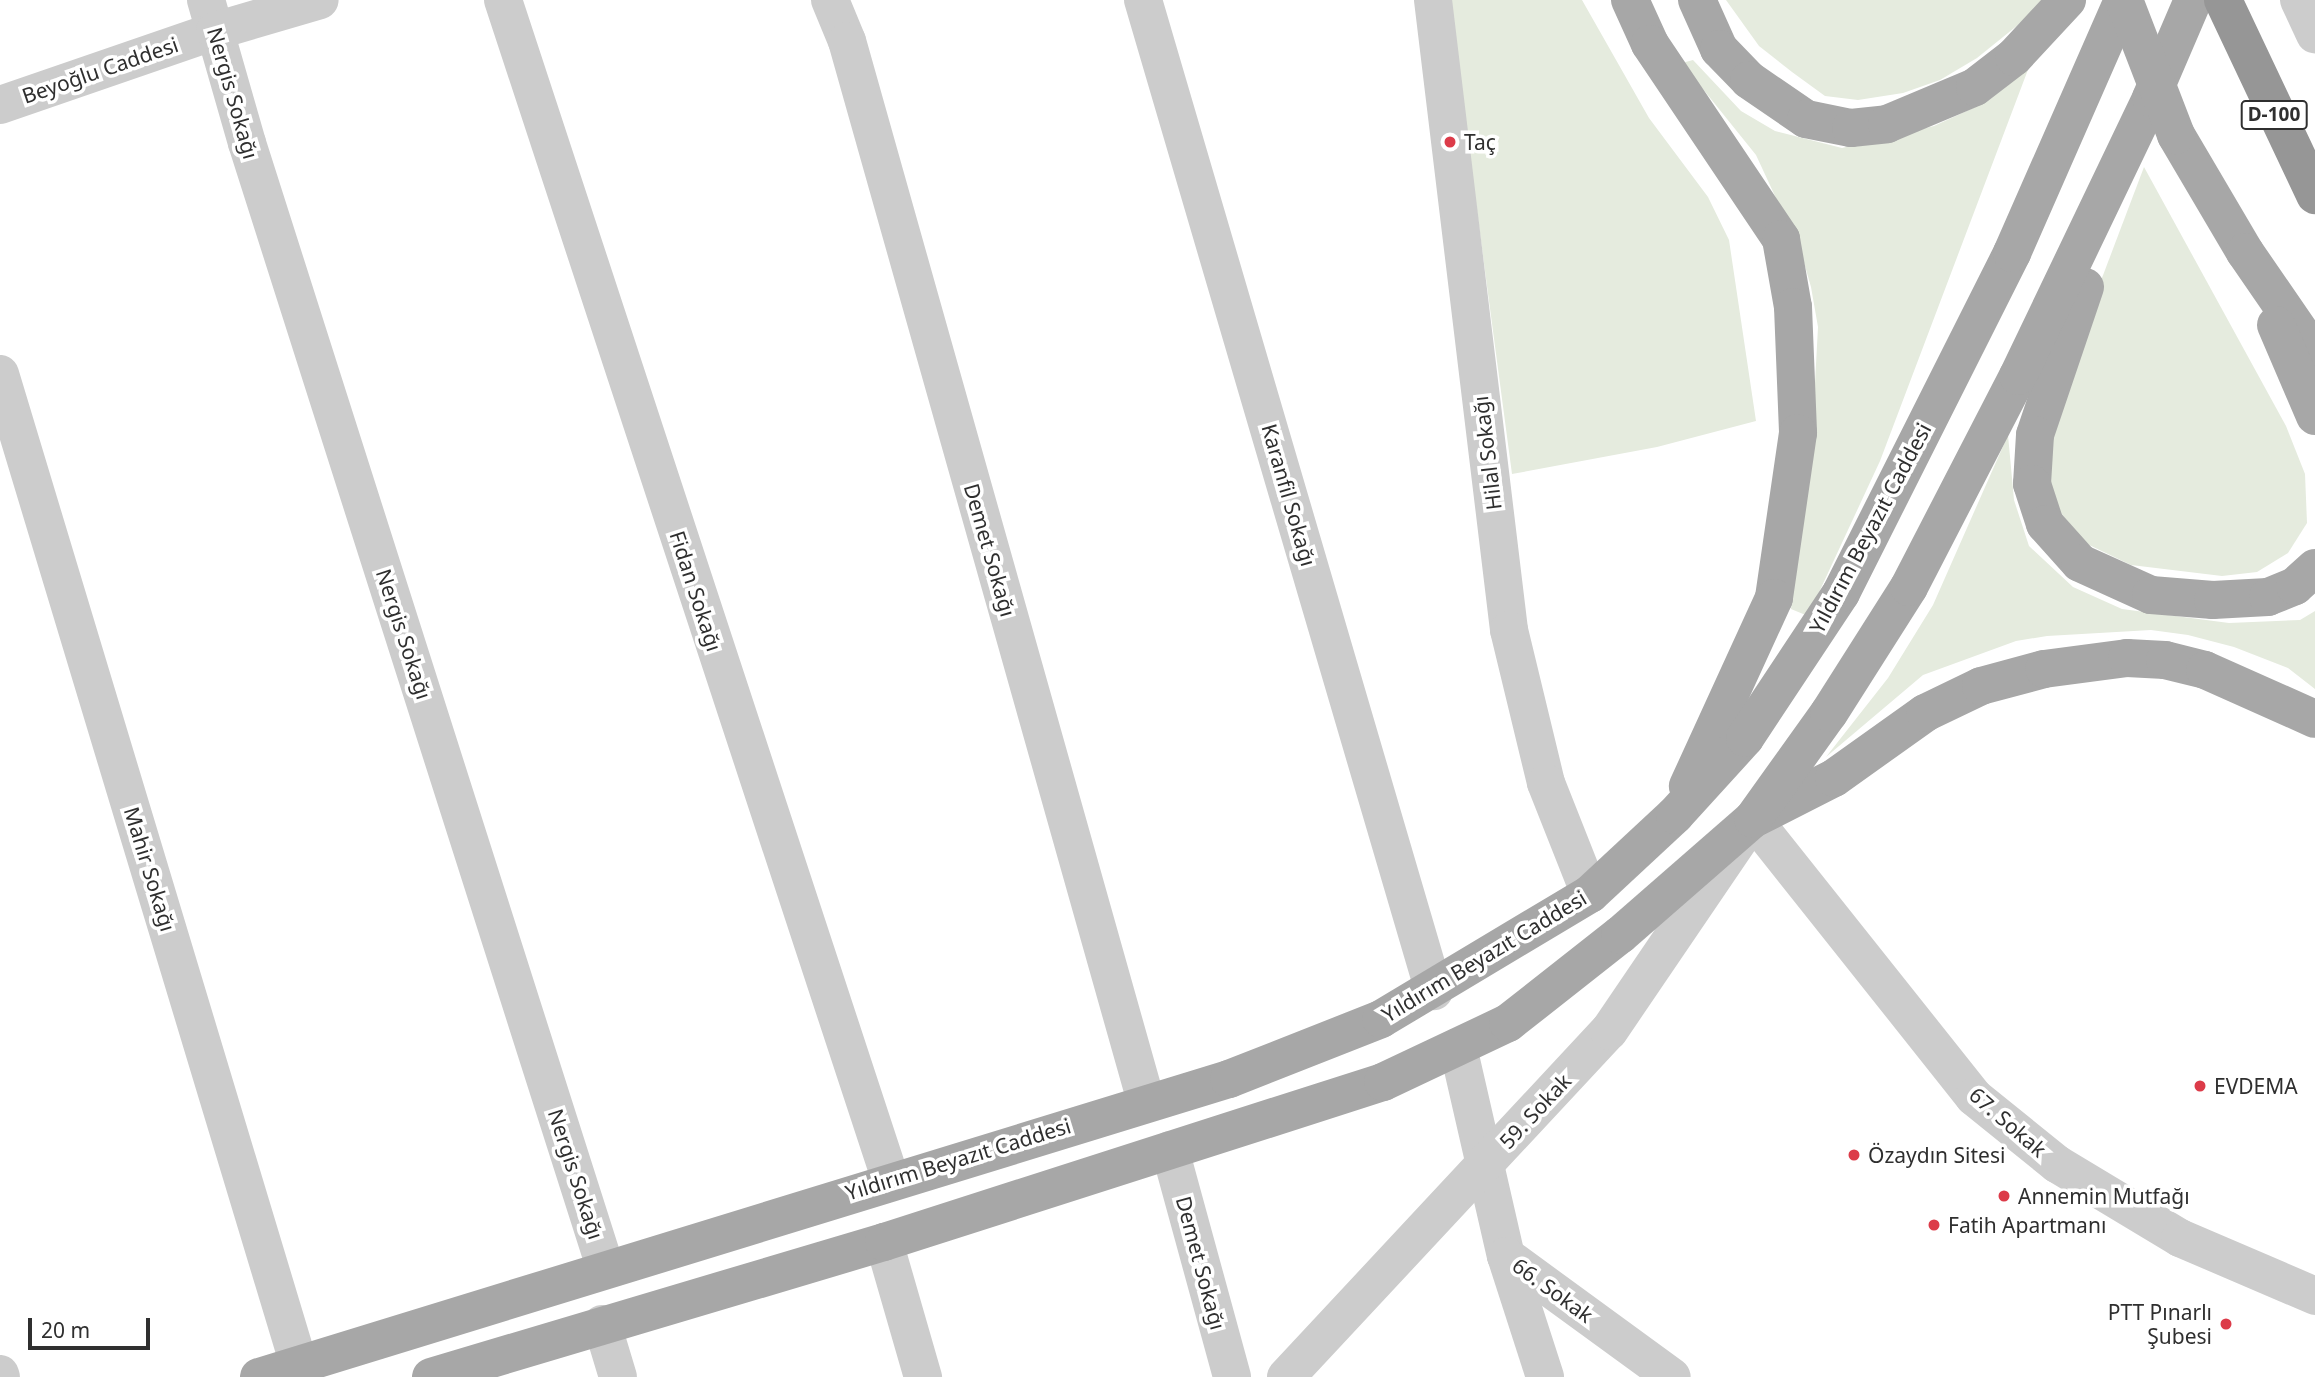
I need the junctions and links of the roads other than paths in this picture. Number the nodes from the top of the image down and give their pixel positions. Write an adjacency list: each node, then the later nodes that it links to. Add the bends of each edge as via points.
1 (320, 0): 12 (street, Beyoğlu Caddesi)
2 (503, 0): 32 (street, Fidan Sokağı)
3 (830, 0): 29 (street, Demet Sokağı, via 847,41)
4 (1143, 0): 27 (street, Karanfil Sokağı)
5 (1433, 0): 26 (street, Hilal Sokağı, via 1509,630 1546,783)
6 (1630, 0): 24 (main road, via 1650,44 1782,239 1794,307 1798,433 1774,598)
7 (1697, 0): 8 (main road, via 1719,49 1749,80 1806,118 1851,128 1887,124 1975,87 2014,57)
8 (2067, 0)
9 (2124, 0): 18 (main road, bridge, via 2176,135); 24 (main road, Yıldırım Beyazıt Caddesi, via 2012,253 1841,593 1745,738)
10 (2193, 0): 15 (main road)
11 (2299, 0): 14 (street)
12 (211, 15): 16 (street, Beyoğlu Caddesi); 35 (street, Nergis Sokağı)
13 (2230, 16): 17 (highway, D-100)
14 (2315, 34)
15 (2151, 98): 22 (main road, via 2123,159 2108,224 2035,435 2032,484 2045,524 2080,564 2151,595 2213,600 2268,597 2295,586); 25 (main road, via 2018,376 1909,587 1829,713)
16 (0, 105)
17 (2315, 195)
18 (2245, 252): 19 (main road); 21 (main road)
19 (2315, 354)
20 (0, 374): 38 (street, Mahir Sokağı)
21 (2315, 416)
22 (2315, 568)
23 (2315, 719): 25 (main road, via 2204,670 2165,660 2127,658 2044,669 1981,686 1925,713 1834,778)
24 (1675, 815): 26 (main road, Yıldırım Beyazıt Caddesi)
25 (1752, 820): 28 (main road, via 1508,1023); 31 (street, 59. Sokak, via 1609,1031); 36 (street, 67. Sokak, via 1975,1097 2057,1164 2180,1238)
26 (1590, 894): 27 (main road, Yıldırım Beyazıt Caddesi)
27 (1434, 991): 29 (main road, Yıldırım Beyazıt Caddesi, via 1381,1019 1229,1079)
28 (1458, 1047): 30 (main road, via 1383,1082); 31 (street, 66. Sokak)
29 (1146, 1101): 32 (main road, Yıldırım Beyazıt Caddesi)
30 (1171, 1150): 33 (main road); 43 (street, Demet Sokağı)
31 (1484, 1166): 34 (street, 66. Sokak); 44 (street, 59. Sokak)
32 (891, 1181): 35 (main road, Yıldırım Beyazıt Caddesi)
33 (884, 1242): 37 (main road); 42 (street)
34 (1506, 1256): 45 (street); 46 (street, 66. Sokak)
35 (605, 1267): 38 (main road, Yıldırım Beyazıt Caddesi)
36 (2315, 1296)
37 (602, 1324): 40 (main road); 41 (street)
38 (299, 1365): 39 (main road, Yıldırım Beyazıt Caddesi)
39 (259, 1377)
40 (431, 1377)
41 (618, 1377)
42 (923, 1377)
43 (1232, 1377)
44 (1286, 1377)
45 (1545, 1377)
46 (1672, 1377)

